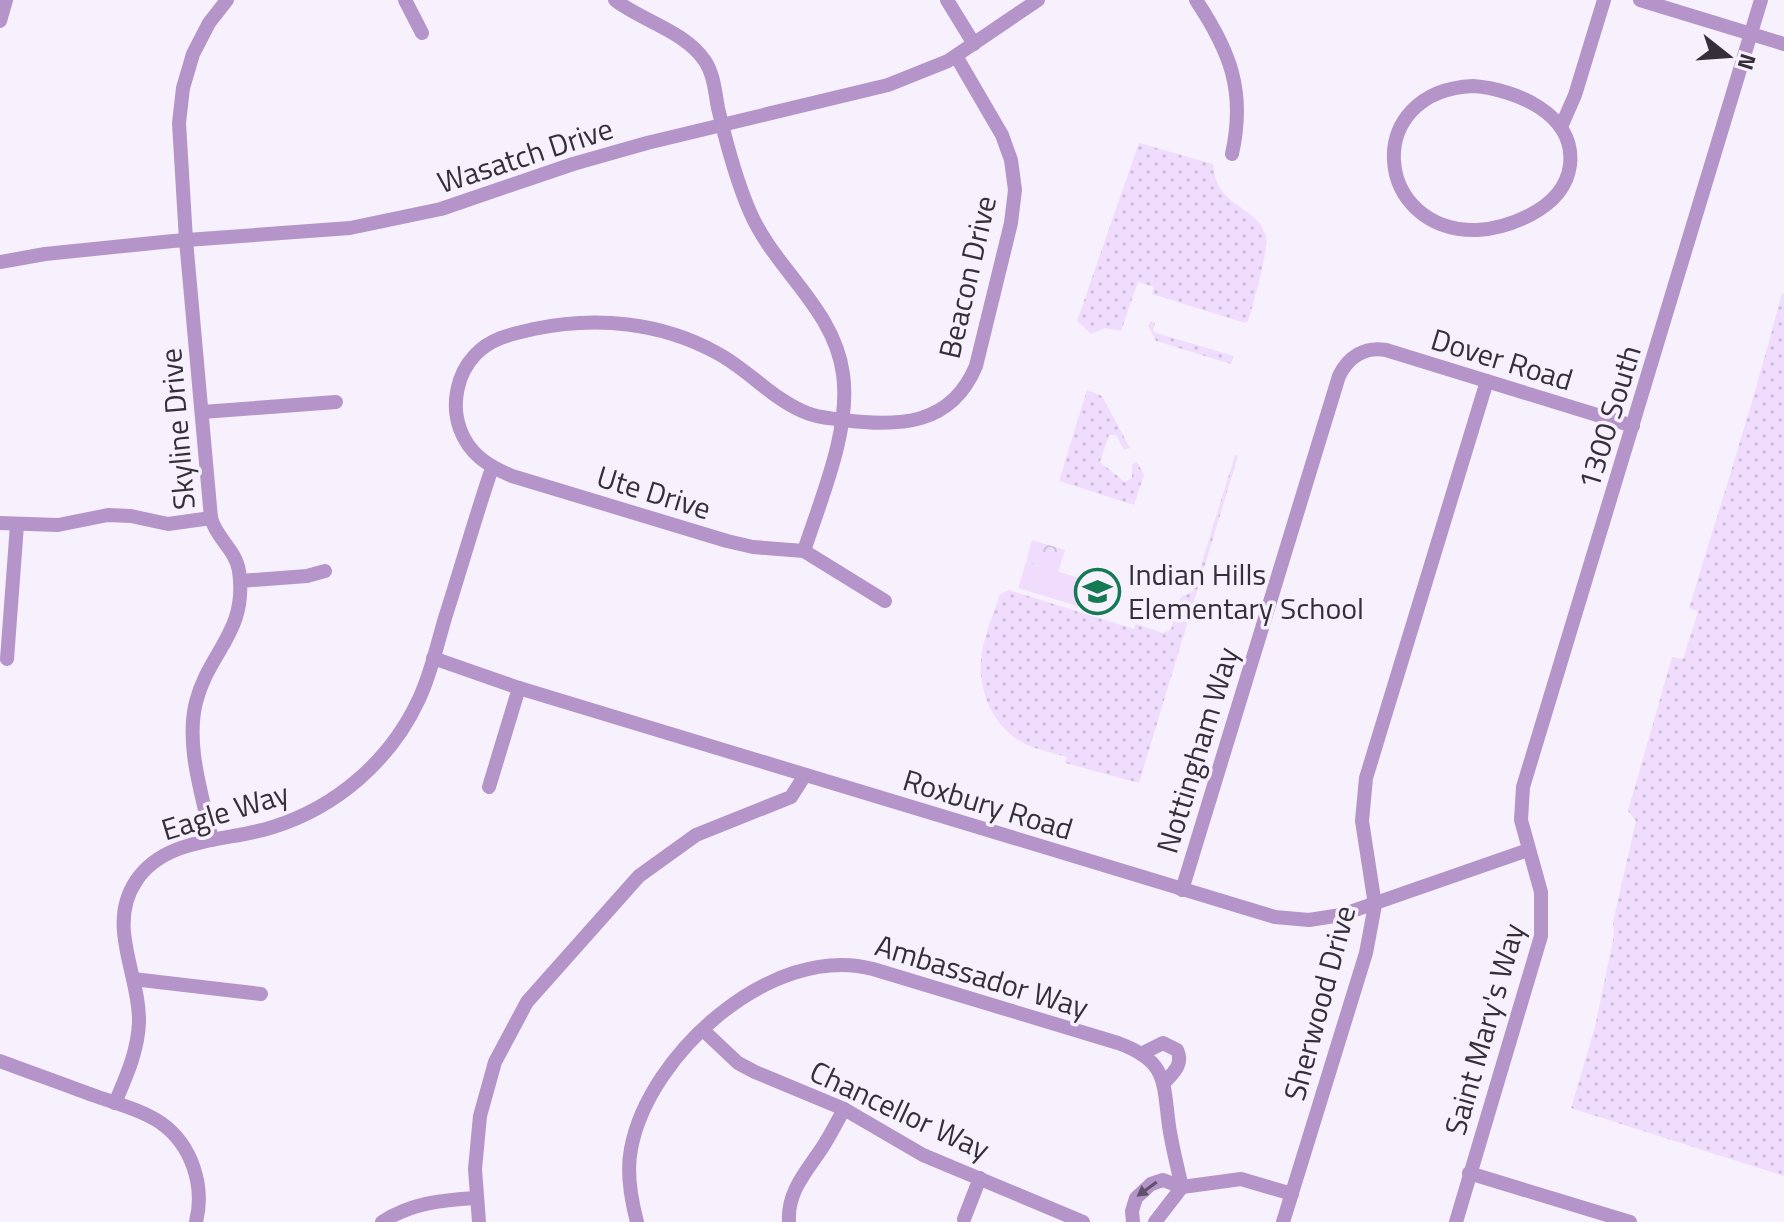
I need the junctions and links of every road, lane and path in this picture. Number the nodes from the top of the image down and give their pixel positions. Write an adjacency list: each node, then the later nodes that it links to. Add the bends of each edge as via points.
1 (6, 0): 11 (street)
2 (405, 0): 12 (street)
3 (615, 0): 17 (street, via 698,53 709,71)
4 (947, 0): 14 (street)
5 (1038, 0): 14 (street, Wasatch Drive)
6 (1196, 0): 19 (street, via 1221,38 1234,74 1238,108)
7 (1604, 0): 18 (street)
8 (1640, 0): 13 (street)
9 (1761, 0): 13 (street, 1300 South)
10 (225, 1): 20 (street, Skyline Drive, via 193,54 180,105)
11 (0, 21)
12 (422, 33)
13 (1751, 34): 15 (street); 27 (street, 1300 South)
14 (974, 44): 16 (street, Wasatch Drive)
15 (1784, 44)
16 (956, 56): 17 (street, Wasatch Drive, via 876,88); 26 (street, Beacon Drive, via 1002,135 1014,181 1011,223 979,356 960,393 927,417 876,425)
17 (722, 123): 20 (street, Wasatch Drive, via 386,222); 26 (street, via 755,224 818,311 837,347 843,375)
18 (1561, 127): 18 (street, via 1570,161 1561,191 1545,206 1507,225 1477,230 1432,221 1413,206 1395,171 1395,144 1404,120 1422,100 1445,89 1473,86 1510,93)
19 (1232, 154)
20 (186, 240): 21 (street, Wasatch Drive); 25 (street, Skyline Drive)
21 (0, 262)
22 (1356, 355): 23 (street, Dover Road, via 1380,349); 43 (street, Nottingham Way, via 1339,376)
23 (1487, 381): 27 (street, Dover Road); 44 (street, Sherwood Drive, via 1366,778 1362,821)
24 (336, 402): 25 (street)
25 (202, 412): 29 (street, Skyline Drive)
26 (842, 420): 28 (street, Beacon Drive, via 791,406 732,361 677,335 611,322 551,325 490,343 461,377 456,404 460,429 472,451); 32 (street)
27 (1633, 426): 42 (street, 1300 South, via 1523,787 1521,820)
28 (492, 468): 32 (street, Ute Drive, via 727,541); 36 (street, Eagle Way)
29 (211, 518): 31 (street, via 168,524 108,515 58,525); 34 (street, Skyline Drive, via 234,555)
30 (0, 523): 31 (street)
31 (17, 525): 37 (street)
32 (804, 551): 35 (street)
33 (325, 571): 34 (street)
34 (240, 581): 41 (street, Skyline Drive, via 235,623 206,675 194,713 195,757)
35 (885, 601)
36 (433, 658): 38 (street, Roxbury Road); 41 (street, Eagle Way, via 420,699 399,736 356,782 292,821)
37 (7, 659)
38 (519, 688): 39 (street, Roxbury Road); 40 (street)
39 (805, 775): 43 (street, Roxbury Road); 57 (street, via 791,797 696,835 648,868 538,986 505,1040 486,1088 477,1142)
40 (489, 787)
41 (212, 840): 45 (street, Eagle Way, via 163,855 136,882 123,926)
42 (1528, 850): 44 (street, Roxbury Road); 53 (street, Saint Mary's Way, via 1541,892 1541,936)
43 (1182, 890): 44 (street, Roxbury Road, via 1286,919 1330,918)
44 (1375, 905): 56 (street, Sherwood Drive, via 1366,953)
45 (133, 979): 46 (street); 51 (street, Eagle Way, via 138,1039)
46 (261, 994)
47 (704, 1031): 48 (street, Ambassador Way, via 758,988 808,969 846,964); 52 (street, Chancellor Way, via 746,1068); 62 (street, Ambassador Way, via 666,1071 640,1119 629,1163)
48 (1141, 1054): 50 (street, Ambassador Way); 50 (street, Ambassador Way, via 1163,1043 1177,1050 1178,1067)
49 (0, 1061): 51 (street)
50 (1164, 1083): 55 (street, Ambassador Way)
51 (115, 1103): 59 (street, via 159,1122 181,1144 198,1183)
52 (844, 1109): 54 (street, Chancellor Way, via 923,1155); 63 (street, via 797,1185)
53 (1469, 1173): 68 (street, Saint Mary's Way); 69 (street)
54 (980, 1178): 58 (street); 64 (street, Chancellor Way)
55 (1182, 1187): 56 (street, via 1241,1179); 65 (street, one-way to 65, via 1163,1180 1145,1188 1133,1204); 66 (street)
56 (1292, 1194): 67 (street, Sherwood Drive)
57 (476, 1198): 60 (street, via 423,1203); 61 (street)
58 (964, 1219)
59 (196, 1222)
60 (382, 1222)
61 (479, 1222)
62 (637, 1222)
63 (789, 1222)
64 (1083, 1222)
65 (1133, 1222)
66 (1155, 1222)
67 (1283, 1222)
68 (1456, 1222)
69 (1630, 1222)

